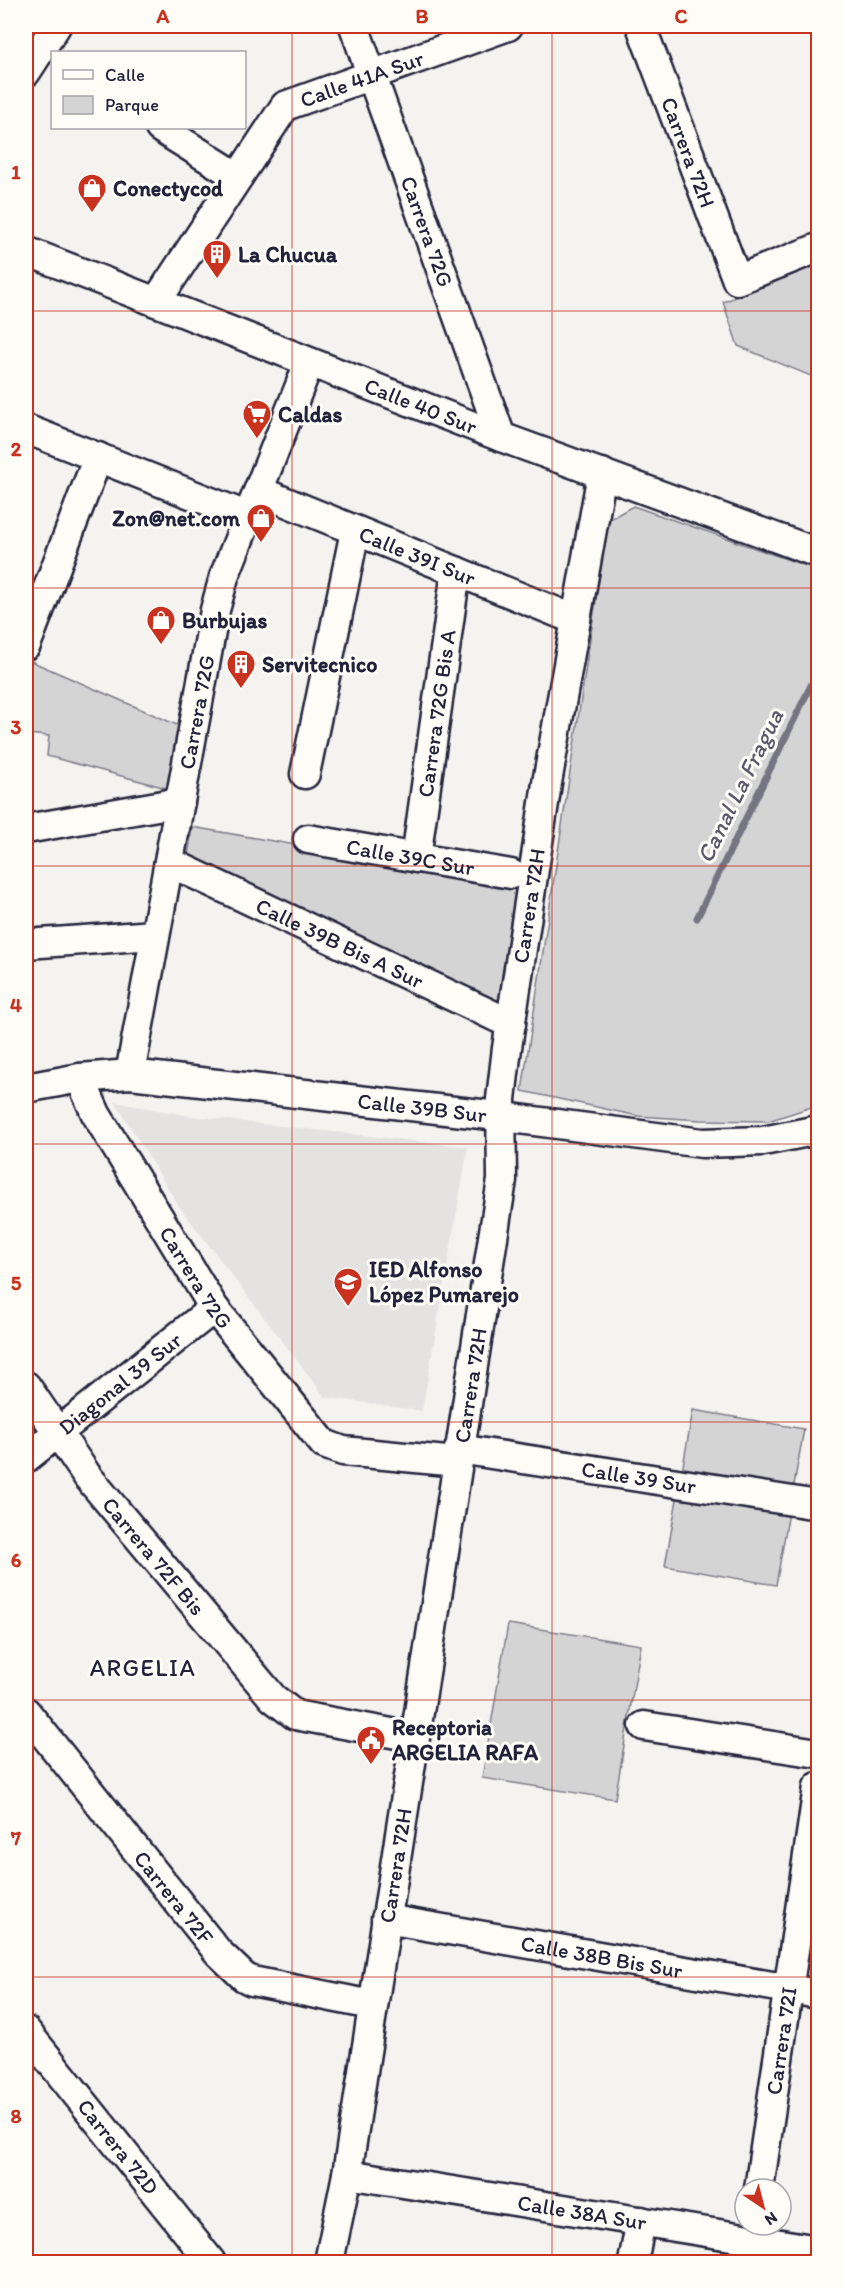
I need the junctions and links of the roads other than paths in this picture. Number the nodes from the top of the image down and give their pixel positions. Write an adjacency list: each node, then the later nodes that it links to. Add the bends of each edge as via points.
1 (56, 26): 5 (street)
2 (354, 26): 6 (street, Carrera 72G)
3 (508, 26): 6 (street, Calle 41A Sur)
4 (641, 26): 9 (street, Carrera 72H, via 737,280)
5 (36, 56)
6 (371, 74): 8 (street, Calle 41A Sur, via 285,106); 14 (street, Carrera 72G)
7 (162, 129): 8 (street)
8 (238, 177): 11 (street)
9 (819, 248)
10 (26, 251): 11 (street, Calle 40 Sur)
11 (156, 302): 12 (street, Calle 40 Sur)
12 (309, 363): 14 (street, Calle 40 Sur); 17 (street, Carrera 72G)
13 (26, 429): 15 (street, Calle 39I Sur)
14 (501, 437): 16 (street, Calle 40 Sur)
15 (98, 458): 17 (street, Calle 39I Sur); 22 (street)
16 (602, 473): 19 (street, Calle 40 Sur); 21 (street, Carrera 72H)
17 (254, 504): 18 (street, Calle 39I Sur); 24 (street, Carrera 72G, via 215,610)
18 (355, 531): 20 (street, Calle 39I Sur); 23 (street)
19 (819, 553)
20 (456, 571): 21 (street, Calle 39I Sur); 27 (street, Carrera 72G Bis A)
21 (576, 620): 32 (street, Carrera 72H)
22 (26, 645)
23 (305, 774)
24 (180, 802): 25 (street); 28 (street, Carrera 72G)
25 (26, 829)
26 (308, 839): 27 (street, Calle 39C Sur)
27 (416, 858): 29 (street, Calle 39C Sur)
28 (169, 862): 30 (street, Carrera 72G); 32 (street, Calle 39B Bis A Sur)
29 (512, 874)
30 (155, 935): 31 (street); 33 (street, Carrera 72G)
31 (26, 944)
32 (511, 1024): 36 (street, Carrera 72H, via 501,1087)
33 (130, 1074): 34 (street, Calle 39B Sur); 36 (street, Calle 39B Sur)
34 (80, 1078): 35 (street, Calle 39B Sur); 38 (street, Carrera 72G, via 96,1114)
35 (26, 1088)
36 (501, 1116): 37 (street, Calle 39B Sur, via 702,1143 763,1141); 42 (street, Carrera 72H, via 502,1180)
37 (819, 1130)
38 (214, 1308): 40 (street, Diagonal 39 Sur); 41 (street, Carrera 72G, via 324,1444)
39 (26, 1386): 40 (street, Carrera 72F Bis)
40 (57, 1433): 43 (street, Diagonal 39 Sur); 47 (street, Carrera 72F Bis, via 88,1477 273,1698 295,1715)
41 (343, 1451): 42 (street, Calle 39 Sur)
42 (458, 1456): 44 (street, Calle 39 Sur); 47 (street, Carrera 72H)
43 (26, 1458)
44 (819, 1505)
45 (26, 1712): 53 (street, Carrera 72F, via 218,1952 244,1977)
46 (644, 1726): 48 (street)
47 (413, 1737): 50 (street, Carrera 72H)
48 (819, 1753)
49 (819, 1787): 51 (street, Carrera 72I)
50 (386, 1919): 51 (street, Calle 38B Bis Sur); 53 (street, Carrera 72H)
51 (789, 1989): 52 (street, Calle 38B Bis Sur); 56 (street, Carrera 72I)
52 (819, 1994)
53 (372, 2005): 55 (street, Carrera 72H)
54 (26, 2031): 61 (street, Carrera 72D)
55 (347, 2174): 57 (street, Calle 38A Sur); 62 (street, Carrera 72H)
56 (761, 2177)
57 (641, 2221): 58 (street, Calle 38A Sur); 63 (street)
58 (733, 2230)
59 (771, 2237): 60 (street, Calle 38A Sur)
60 (819, 2250)
61 (211, 2262)
62 (329, 2262)
63 (633, 2262)

